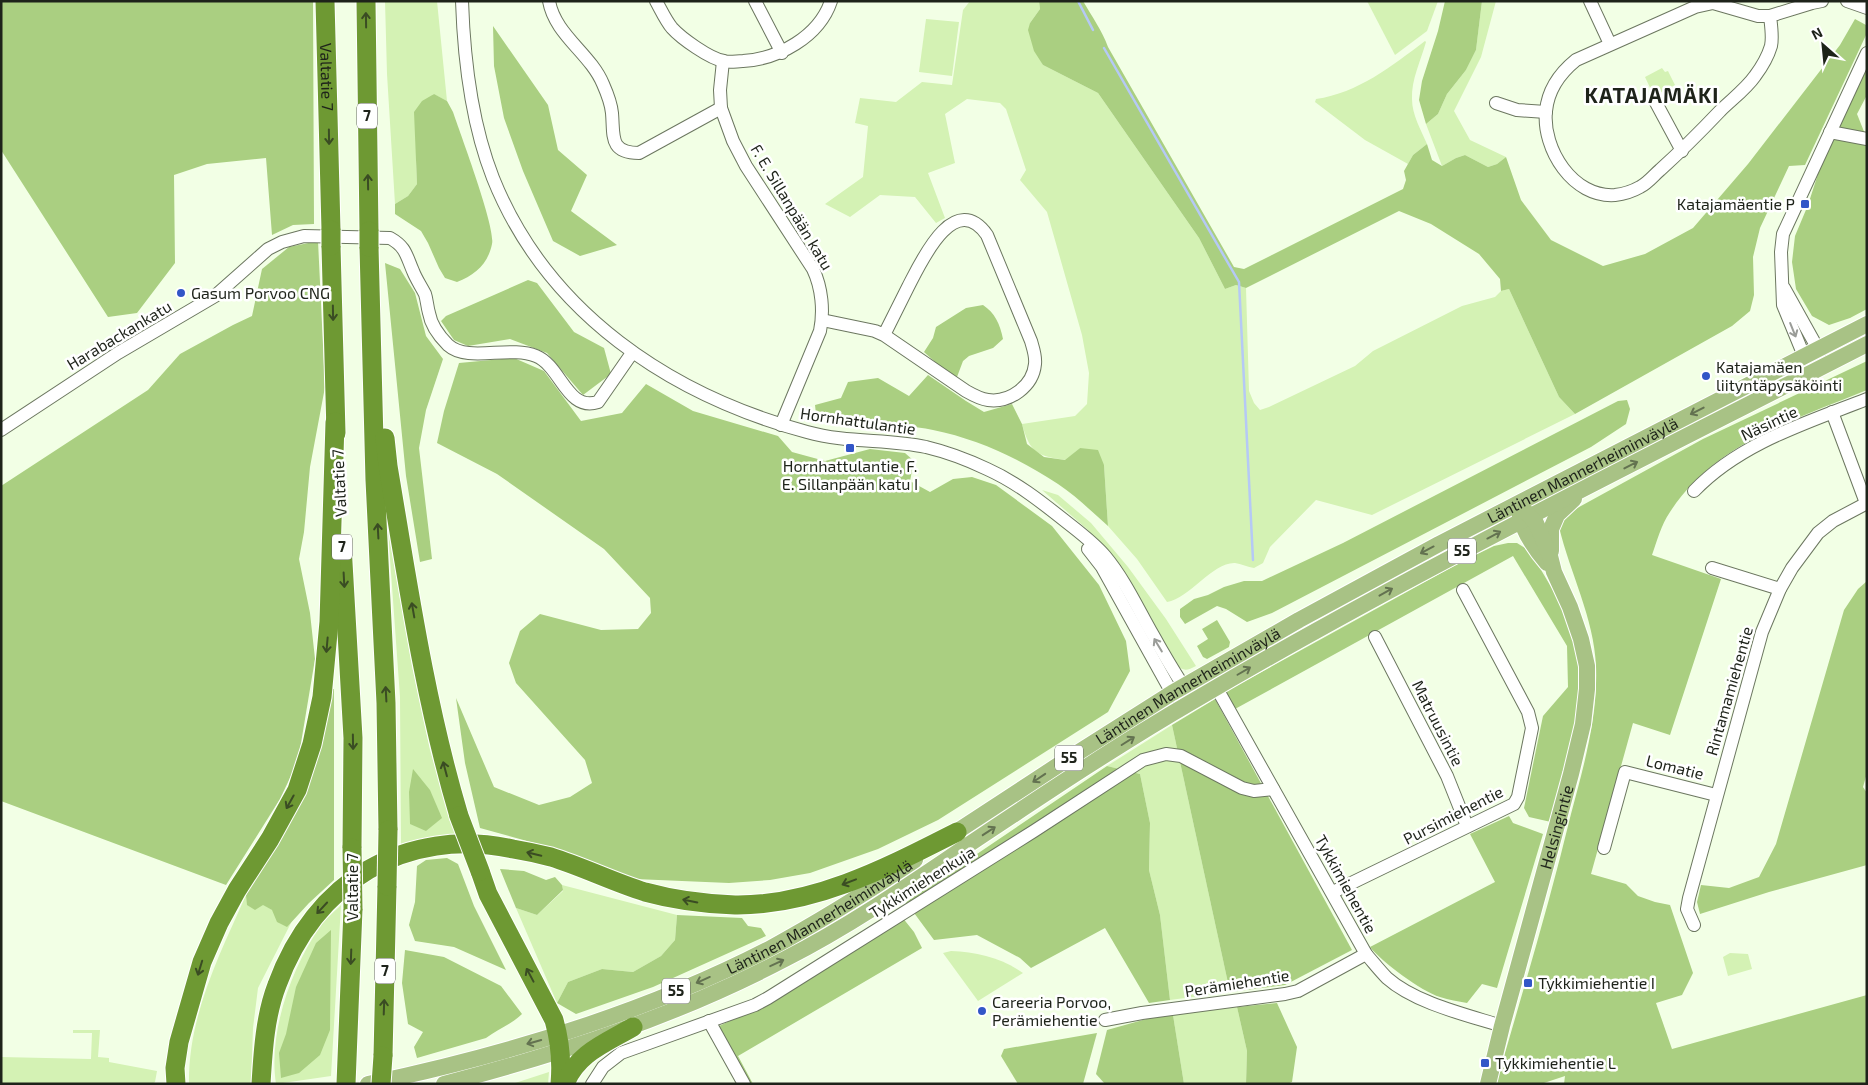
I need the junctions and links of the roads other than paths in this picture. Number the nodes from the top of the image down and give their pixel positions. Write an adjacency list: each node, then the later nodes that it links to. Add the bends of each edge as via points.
1 (325, 1): 36 (highway, Valtatie 7 / 7, one-way to 36)
2 (366, 1): 28 (highway, 7, one-way to 2)
3 (462, 1): 31 (street, Hornhattulantie, via 473,109 493,178 545,270 584,313)
4 (549, 1): 21 (street, via 556,21 601,78 610,104 613,136 627,153 639,152)
5 (656, 1): 18 (street, via 672,27 698,49)
6 (755, 1): 16 (street)
7 (831, 1): 16 (street, via 805,37)
8 (1590, 1): 15 (street)
9 (1822, 1): 14 (street)
10 (1847, 1): 13 (street)
11 (1703, 3): 12 (street); 15 (street)
12 (1743, 6): 14 (street, via 1758,16)
13 (1867, 8)
14 (1770, 16): 25 (street, via 1771,46 1754,78)
15 (1610, 44): 22 (street, via 1576,60 1564,70 1550,95)
16 (782, 52): 18 (street, via 754,60)
17 (1867, 53): 23 (street)
18 (723, 62): 21 (street, F. E. Sillanpään katu)
19 (1654, 99): 25 (street)
20 (1496, 103): 22 (street, via 1517,110)
21 (721, 108): 26 (street, F. E. Sillanpään katu, via 746,166 813,269 820,288)
22 (1546, 112): 25 (street, via 1548,137 1554,155 1580,185 1595,192 1614,195 1630,192 1642,186)
23 (1830, 132): 24 (street); 32 (street, via 1783,234 1782,284)
24 (1867, 139)
25 (1682, 151)
26 (822, 320): 29 (street); 37 (street, F. E. Sillanpään katu)
27 (1867, 324): 32 (main road, Läntinen Mannerheiminväylä)
28 (370, 325): 64 (highway, one-way to 28, bridge, via 554,1020 488,894 459,816 439,746 388,466); 69 (highway, 7, one-way to 28, bridge, via 388,830 386,703)
29 (884, 335): 29 (street, via 980,398 999,400 1017,393 1034,371 1035,353 1031,341 987,235 976,223 968,220 952,225 932,243)
30 (1867, 344): 33 (main road, Läntinen Mannerheiminväylä)
31 (632, 352): 37 (street, Hornhattulantie, via 712,398); 38 (street, Harabackankatu, via 598,402 586,404 578,401 547,362 537,356 515,351 468,354 449,346 437,333 409,257 399,243 390,238 304,236 268,249 215,296 118,353)
32 (1811, 352): 33 (street); 42 (main road, Läntinen Mannerheiminväylä, one-way to 42)
33 (1821, 368): 39 (main road, Läntinen Mannerheiminväylä, one-way to 33)
34 (1867, 399): 35 (street, Näsintie)
35 (1832, 412): 40 (street, Näsintie, via 1768,438 1733,458); 41 (street)
36 (336, 422): 66 (highway, one-way to 66, via 329,622 322,697 312,744 297,790 237,890 202,962 179,1042); 67 (highway, Valtatie 7 / 7, one-way to 67, bridge, via 353,738)
37 (780, 425): 49 (street, Hornhattulantie, via 811,434 926,447 947,453 988,469 1040,500 1107,558 1154,637)
38 (1, 430)
39 (1588, 487): 43 (main road, Läntinen Mannerheiminväylä); 44 (main road, Helsingintie, via 1557,515 1551,528)
40 (1694, 491)
41 (1866, 503): 47 (street, Rintamamiehentie, via 1833,520 1818,533)
42 (1517, 504): 43 (main road, Helsingintie); 49 (main road, Läntinen Mannerheiminväylä / 55, one-way to 49, via 1364,584)
43 (1526, 518): 44 (main road, Helsingintie, via 1534,547); 51 (main road, Läntinen Mannerheiminväylä / 55, one-way to 43, via 1396,586)
44 (1552, 564): 62 (main road, Helsingintie, via 1581,639 1587,666 1587,689 1583,724 1571,774)
45 (1712, 568): 47 (street)
46 (1463, 590): 54 (street, Pursimiehentie, via 1528,712 1532,728 1514,804)
47 (1780, 590): 53 (street, Rintamamiehentie, via 1762,632)
48 (1375, 637): 54 (street, Matruusintie, via 1447,776)
49 (1178, 690): 51 (street, Hornhattulantie); 55 (main road, Läntinen Mannerheiminväylä / 55, one-way to 55)
50 (1220, 694): 52 (street, Tykkimiehentie)
51 (1187, 705): 63 (main road, Läntinen Mannerheiminväylä / 55, one-way to 51, via 733,984 818,940)
52 (1273, 789): 57 (street, Tykkimiehentie); 61 (street, Tykkimiehenkuja, via 1254,791 1242,788 1181,756 1166,754 1142,760 768,998)
53 (1716, 794): 56 (street, Lomatie, via 1625,772); 58 (street, Rintamamiehentie, via 1687,909)
54 (1467, 826): 57 (street, Pursimiehentie)
55 (957, 832): 64 (main road, Läntinen Mannerheiminväylä / 55, one-way to 64, via 869,890 768,949); 65 (highway, one-way to 65, via 893,864 826,890 778,902 737,905 646,892 550,857 510,848 446,844 397,855 372,866 349,882 315,915 299,939 276,986 264,1043)
56 (1604, 848)
57 (1333, 892): 59 (street, Tykkimiehentie)
58 (1694, 925)
59 (1366, 954): 60 (street, Perämiehentie, via 1298,991); 62 (street, Tykkimiehentie, via 1388,978 1407,991)
60 (1105, 1020)
61 (709, 1021): 73 (street, Tykkimiehenkuja, via 621,1053 603,1067); 74 (street)
62 (1502, 1026): 75 (main road, Helsingintie)
63 (633, 1027): 64 (main road, Läntinen Mannerheiminväylä / 55); 72 (highway, via 586,1054)
64 (559, 1044): 68 (main road, Läntinen Mannerheiminväylä / 55, one-way to 68); 70 (main road, Läntinen Mannerheiminväylä / 55); 71 (highway)
65 (262, 1078)
66 (173, 1079)
67 (346, 1084)
68 (368, 1084)
69 (381, 1084)
70 (444, 1084)
71 (560, 1084)
72 (565, 1084)
73 (592, 1084)
74 (744, 1084)
75 (1488, 1084)

